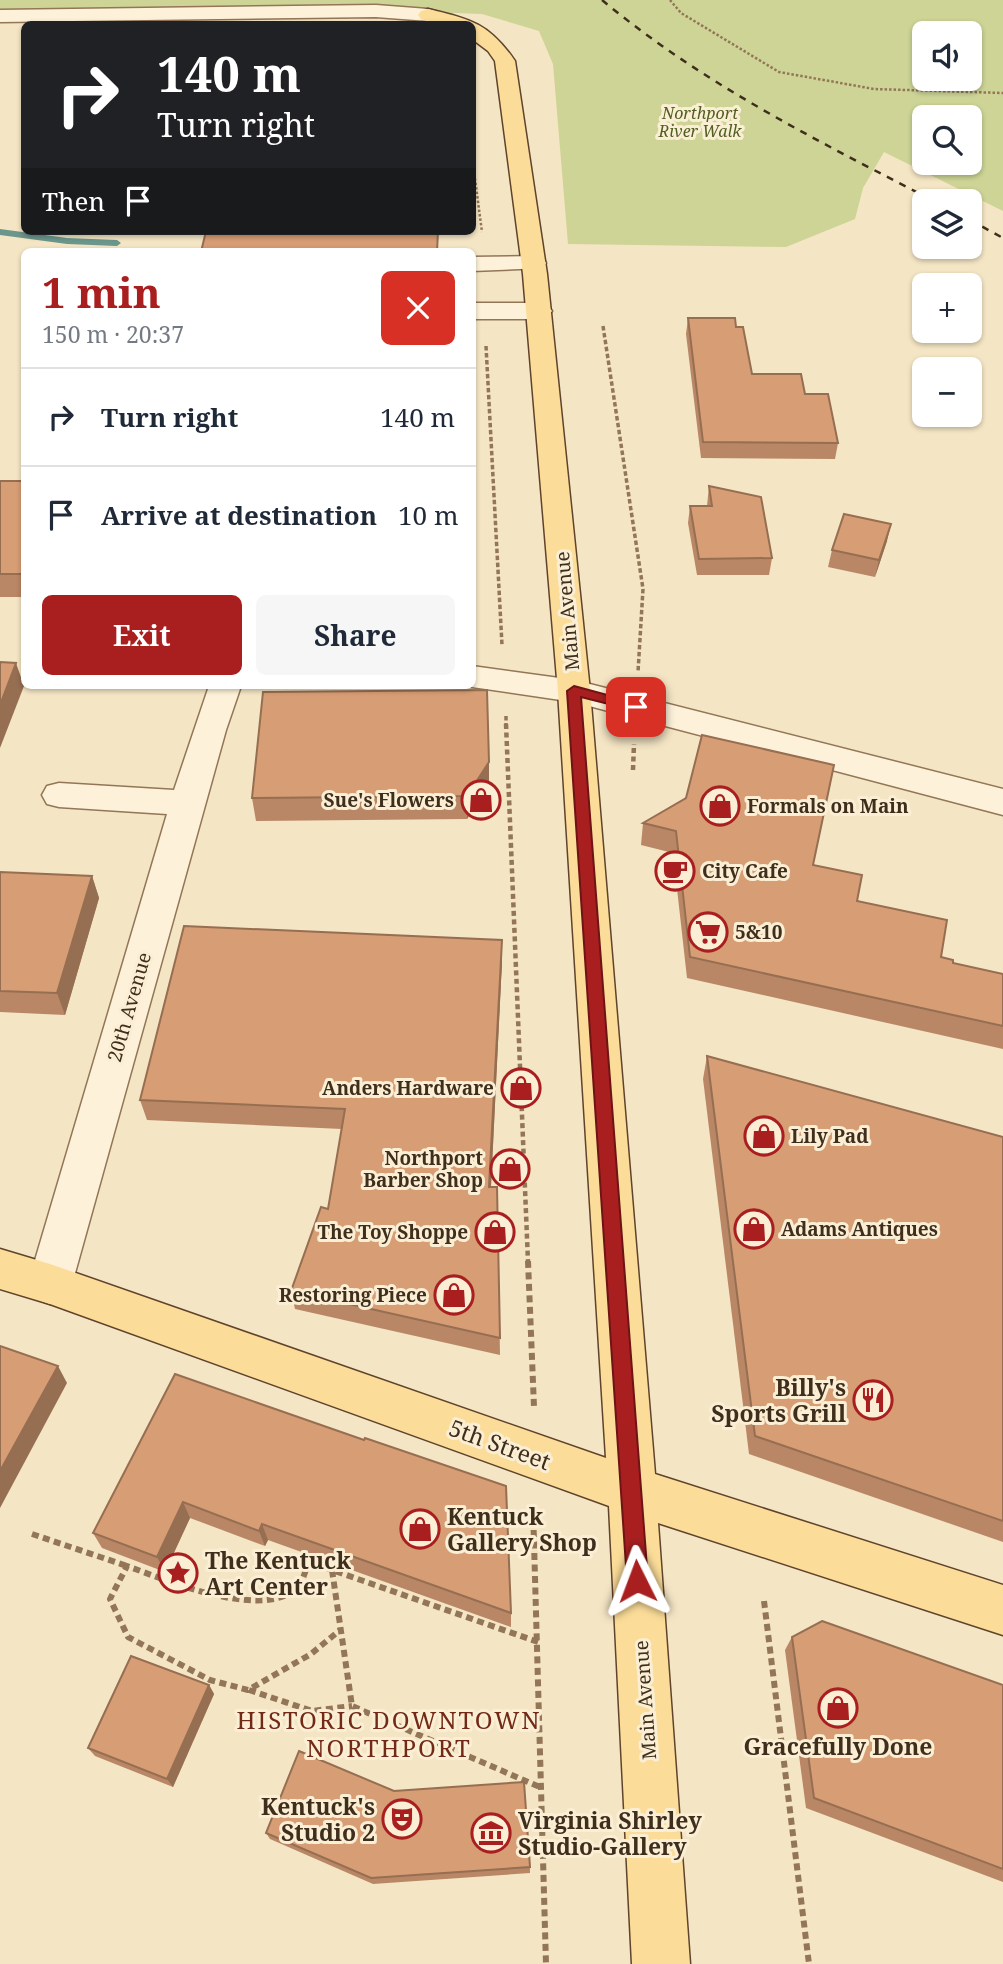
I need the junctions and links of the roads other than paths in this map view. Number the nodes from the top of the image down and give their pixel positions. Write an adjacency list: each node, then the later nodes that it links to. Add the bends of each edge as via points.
1 (428, 15): 2 (street, via 376,11); 3 (main road)
2 (0, 16)
3 (453, 21)
4 (476, 32): 6 (main road, Main Avenue, via 505,61)
5 (477, 263): 6 (street)
6 (534, 263): 7 (main road, Main Avenue)
7 (539, 311): 8 (street); 11 (main road, Main Avenue)
8 (478, 312)
9 (488, 680): 11 (street)
10 (224, 689): 14 (street, 20th Avenue)
11 (574, 691): 13 (street); 17 (main road, Main Avenue)
12 (59, 795): 14 (street)
13 (1003, 802)
14 (188, 803): 16 (street, 20th Avenue)
15 (0, 1269): 16 (main road, 5th Street)
16 (50, 1284): 17 (main road, 5th Street)
17 (632, 1490): 18 (main road, 5th Street); 19 (main road, Main Avenue)
18 (1003, 1610)
19 (661, 1964)

